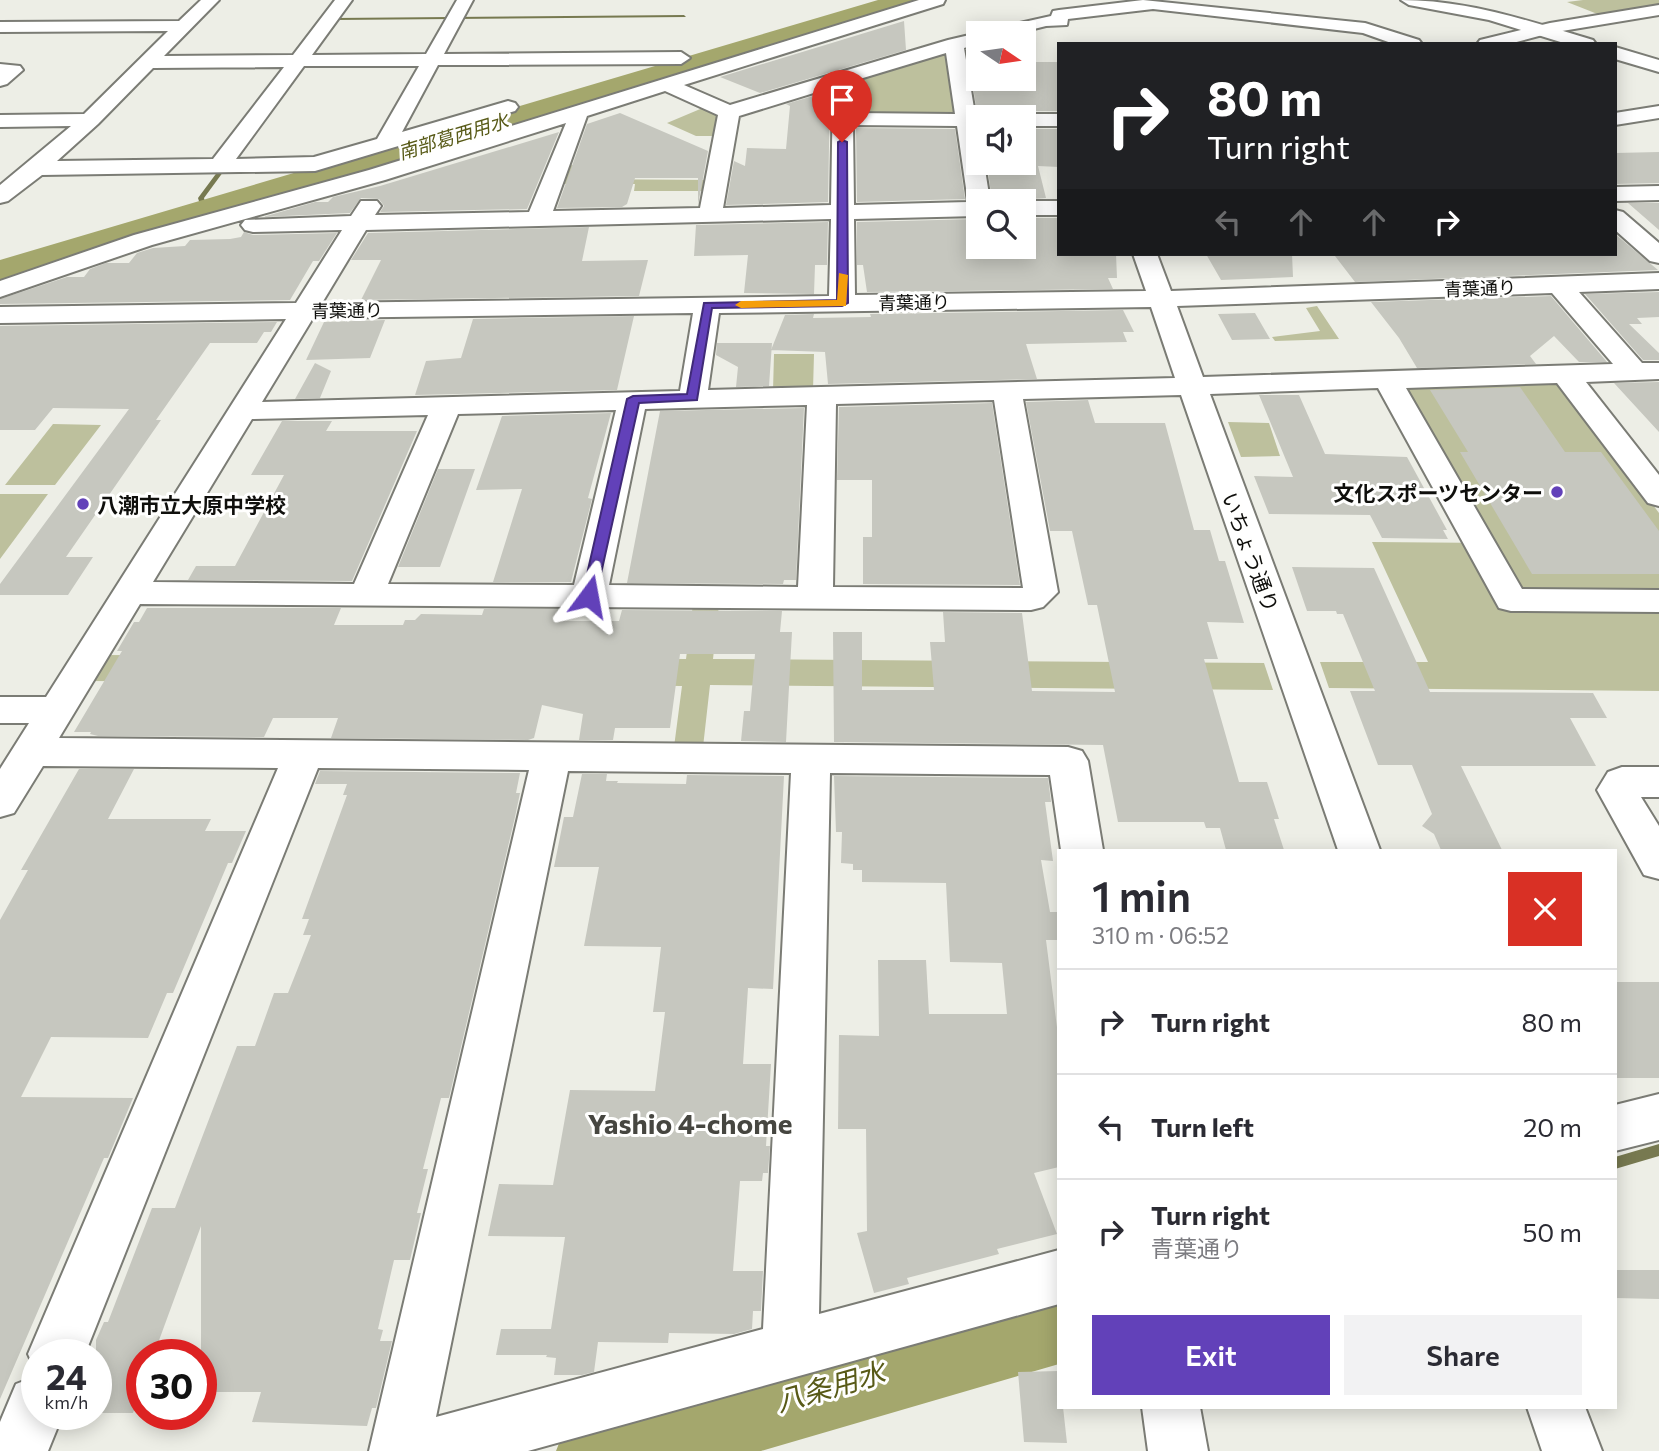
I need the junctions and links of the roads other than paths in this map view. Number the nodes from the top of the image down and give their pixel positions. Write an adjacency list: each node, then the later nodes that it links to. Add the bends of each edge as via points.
1 (211, 0): 15 (street)
2 (344, 0): 24 (street)
3 (465, 0): 23 (street)
4 (937, 0): 7 (street)
5 (1409, 0): 6 (street)
6 (1415, 0): 16 (street)
7 (875, 6): 18 (street); 31 (street)
8 (1659, 10): 12 (street)
9 (1556, 12): 12 (street)
10 (1262, 16): 11 (street, via 1153,4); 17 (street); 19 (street, via 1327,18)
11 (1061, 18): 13 (street)
12 (1581, 22): 16 (street)
13 (1036, 23)
14 (0, 26): 15 (street)
15 (183, 26): 25 (street)
16 (1542, 30): 20 (street); 21 (street)
17 (1244, 34)
18 (964, 41): 29 (street); 33 (street)
19 (1407, 42)
20 (1494, 42)
21 (1581, 42)
22 (1617, 54): 26 (street)
23 (431, 60): 24 (street); 28 (street, via 687,56); 45 (street)
24 (298, 61): 25 (street); 46 (street)
25 (147, 62): 39 (street)
26 (1659, 66)
27 (0, 70): 30 (street, via 13,69)
28 (617, 76)
29 (843, 78): 35 (street); 38 (street)
30 (0, 80)
31 (667, 85): 35 (street); 37 (street)
32 (527, 102): 45 (street)
33 (970, 105)
34 (1617, 106): 36 (street)
35 (729, 112): 56 (street)
36 (1653, 114): 43 (street)
37 (572, 115): 48 (street); 57 (street, via 578,118)
38 (842, 119): 40 (street); 55 (street)
39 (90, 120): 44 (street); 47 (street)
40 (966, 120)
41 (1036, 120): 42 (street)
42 (1057, 120)
43 (1617, 120)
44 (0, 121)
45 (385, 144): 46 (street, via 315,164)
46 (220, 166): 47 (street)
47 (39, 168): 51 (street)
48 (377, 176): 59 (street); 60 (street, via 384,180)
49 (1659, 193): 50 (street)
50 (1617, 194)
51 (0, 196)
52 (1036, 208): 53 (street)
53 (1057, 208)
54 (966, 209): 55 (street)
55 (842, 212): 56 (street); 67 (street)
56 (710, 214): 57 (street)
57 (539, 217): 60 (street)
58 (1617, 219): 62 (street)
59 (209, 222): 60 (street, via 217,226); 65 (street)
60 (359, 223): 69 (street)
61 (1146, 256): 66 (street, いちょう通り)
62 (1659, 256)
63 (1659, 281): 64 (street, 青葉通り)
64 (1559, 285): 66 (street, 青葉通り); 71 (street)
65 (0, 289)
66 (1160, 299): 67 (street, 青葉通り); 74 (street, いちょう通り)
67 (842, 303): 68 (street, 青葉通り)
68 (707, 305): 69 (street, 青葉通り); 77 (street)
69 (304, 311): 70 (street, 青葉通り); 80 (street)
70 (0, 315)
71 (1646, 371): 72 (street)
72 (1565, 374): 73 (street); 81 (street)
73 (1387, 380): 74 (street); 87 (street, via 1511,600)
74 (1191, 386): 75 (street); 97 (street, いちょう通り)
75 (1007, 391): 76 (street); 86 (street, via 1041,592 1031,599)
76 (822, 395): 77 (street); 86 (street)
77 (693, 397): 78 (street)
78 (633, 399): 79 (street); 85 (street)
79 (447, 404): 80 (street); 84 (street)
80 (242, 411): 83 (street)
81 (1650, 471): 82 (street)
82 (1659, 496)
83 (129, 593): 84 (street); 89 (street)
84 (367, 594): 85 (street)
85 (589, 596): 86 (street)
86 (815, 597)
87 (1659, 601)
88 (0, 710): 89 (street)
89 (57, 710): 90 (street)
90 (31, 752): 91 (street); 95 (street)
91 (304, 753): 92 (street); 102 (street)
92 (552, 755): 93 (street); 108 (street)
93 (811, 758): 96 (street, via 1068,761); 103 (street)
94 (1659, 782): 98 (street, via 1622,782 1617,790)
95 (0, 802)
96 (1082, 849)
97 (1359, 849)
98 (1659, 863)
99 (1659, 1117): 100 (street)
100 (1617, 1128)
101 (1057, 1278): 103 (street)
102 (63, 1339)
103 (790, 1350): 109 (street)
104 (1171, 1409): 110 (street)
105 (1557, 1409): 111 (street)
106 (27, 1430): 107 (street)
107 (18, 1451)
108 (399, 1451)
109 (420, 1451)
110 (1178, 1451)
111 (1572, 1451)

